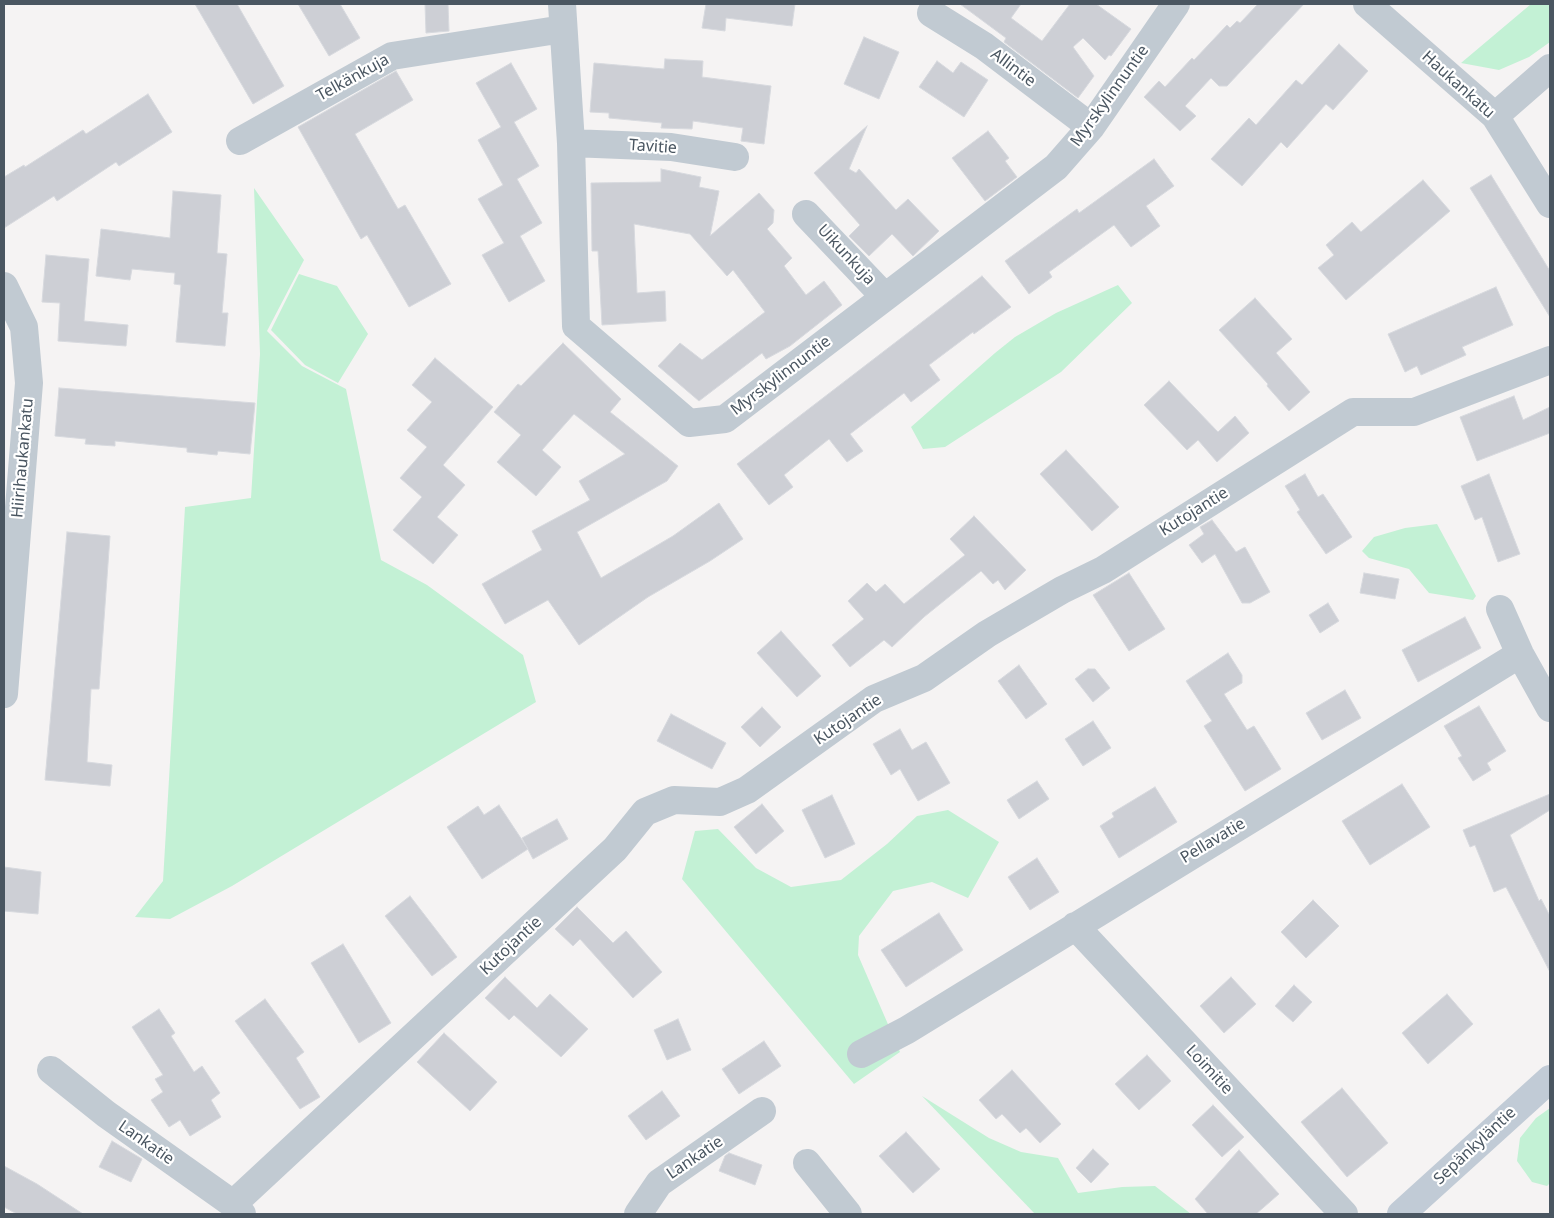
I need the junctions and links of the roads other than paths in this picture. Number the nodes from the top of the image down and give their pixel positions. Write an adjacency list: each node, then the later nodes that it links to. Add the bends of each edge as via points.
1 (1176, 4): 7 (street, Myrskylinnuntie)
2 (1367, 4): 6 (street, Haukankatu)
3 (931, 13): 7 (street, Allintie, via 984,46)
4 (563, 16): 8 (street, Telkänkuja, via 392,56); 9 (street, Myrskylinnuntie)
5 (1550, 68): 6 (street)
6 (1495, 116): 11 (street, Haukankatu)
7 (1091, 127): 14 (street, Myrskylinnuntie, via 1056,167)
8 (240, 141)
9 (571, 143): 10 (street, Tavitie, via 671,147); 14 (street, Myrskylinnuntie, via 576,326 689,423 725,419)
10 (736, 157)
11 (1550, 204)
12 (806, 214): 14 (street, Uikunkuja)
13 (4, 286): 18 (street, Hiirihaukankatu, via 24,327 29,383)
14 (885, 297)
15 (1550, 360): 26 (street, Kutojantie, via 1414,412 1353,412 1103,570 987,634 924,678 874,699 747,790 720,802 674,800 645,812 615,849)
16 (1500, 609): 17 (street)
17 (1520, 654): 19 (street); 20 (street, Pellavatie)
18 (4, 694)
19 (1550, 708)
20 (1075, 926): 21 (street, Pellavatie, via 907,1030); 29 (street, Loimitie)
21 (862, 1054)
22 (51, 1070): 26 (street, Lankatie)
23 (1550, 1078): 30 (main road, Sepänkyläntie)
24 (762, 1111): 27 (street, Lankatie, via 659,1183)
25 (808, 1163): 28 (street)
26 (237, 1209)
27 (638, 1214)
28 (848, 1214)
29 (1344, 1214)
30 (1400, 1214)

